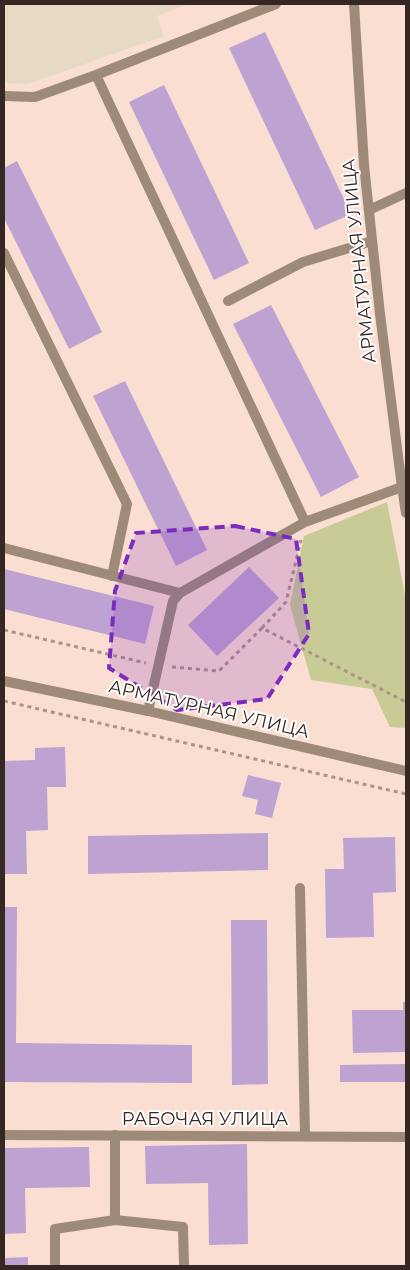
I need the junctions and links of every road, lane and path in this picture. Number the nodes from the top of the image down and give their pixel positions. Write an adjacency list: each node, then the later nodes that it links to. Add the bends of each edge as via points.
1 (276, 4): 3 (street)
2 (354, 4): 6 (street, АРМАТУРНАЯ УЛИЦА)
3 (96, 75): 4 (street, via 35,97); 12 (street)
4 (4, 96)
5 (406, 193): 6 (street)
6 (369, 210): 7 (street, АРМАТУРНАЯ УЛИЦА)
7 (372, 241): 9 (street, via 303,262); 10 (street, АРМАТУРНАЯ УЛИЦА)
8 (4, 253): 14 (street, via 127,504)
9 (228, 301)
10 (402, 487): 11 (street, АРМАТУРНАЯ УЛИЦА); 12 (street)
11 (406, 513)
12 (305, 522): 15 (street); 16 (path, via 286,602)
13 (4, 548): 14 (street)
14 (112, 576): 15 (street)
15 (180, 593): 18 (street, via 173,601)
16 (262, 628): 18 (path, via 219,671); 21 (path)
17 (4, 630): 18 (path)
18 (158, 666): 22 (street)
19 (4, 681): 22 (street, АРМАТУРНАЯ УЛИЦА)
20 (4, 701): 24 (path)
21 (406, 702)
22 (148, 711): 23 (street, АРМАТУРНАЯ УЛИЦА)
23 (406, 771)
24 (406, 794)
25 (300, 888): 28 (street)
26 (4, 1135): 27 (street, РАБОЧАЯ УЛИЦА)
27 (115, 1135): 28 (street, РАБОЧАЯ УЛИЦА); 30 (street)
28 (305, 1136): 29 (street, РАБОЧАЯ УЛИЦА)
29 (406, 1137)
30 (115, 1220): 31 (street, via 55,1229); 32 (street, via 183,1227)
31 (55, 1266)
32 (184, 1266)

